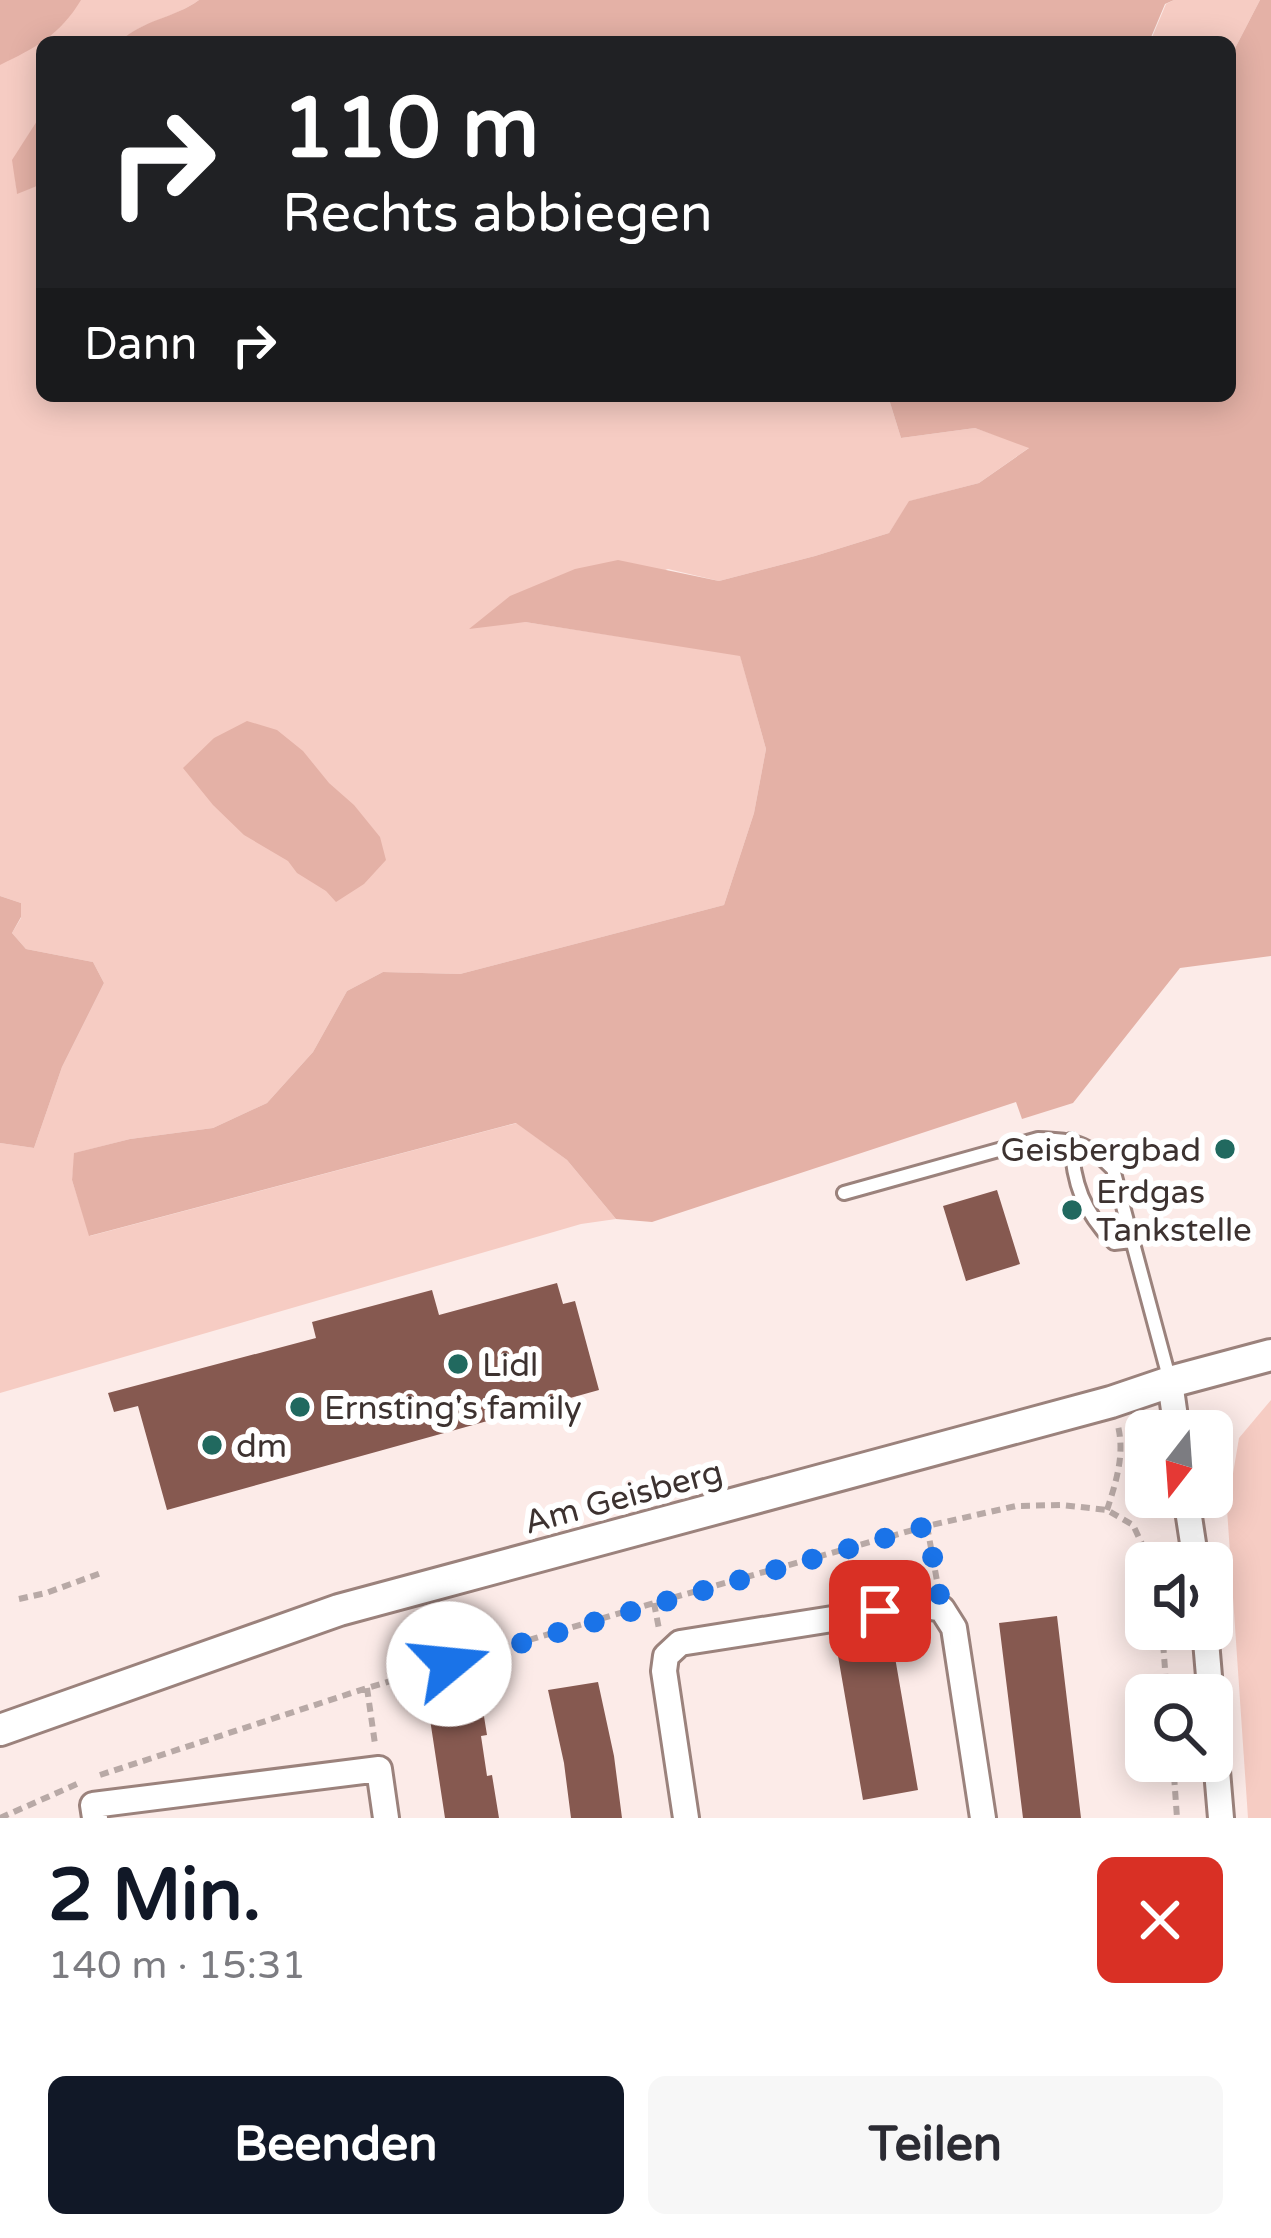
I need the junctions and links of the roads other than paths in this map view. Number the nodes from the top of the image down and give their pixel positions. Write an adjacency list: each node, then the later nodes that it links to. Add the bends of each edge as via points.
1 (1071, 1140): 2 (lane, via 1038,1139); 3 (lane, via 1114,1169); 3 (lane, via 1072,1174 1094,1222 1114,1243)
2 (844, 1193)
3 (1132, 1241): 5 (lane)
4 (1271, 1355): 5 (street, Am Geisberg)
5 (1170, 1382): 6 (street); 8 (street, Am Geisberg, via 340,1610)
6 (1174, 1410)
7 (1207, 1650): 13 (street)
8 (0, 1730)
9 (95, 1818): 10 (street, via 93,1805 379,1769)
10 (386, 1818)
11 (686, 1818): 12 (street, via 665,1656 680,1643 921,1605 942,1609 954,1628)
12 (983, 1818)
13 (1221, 1818)

